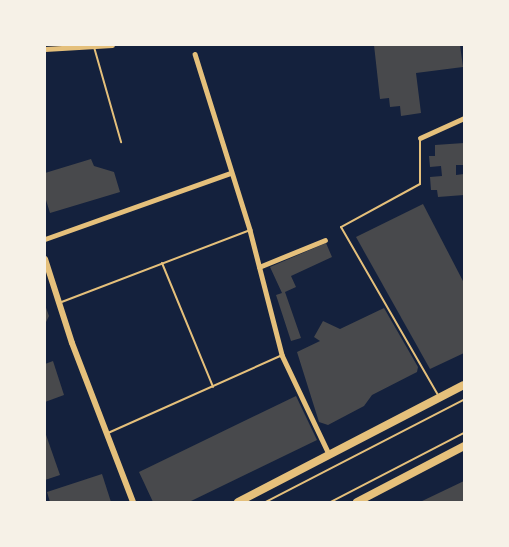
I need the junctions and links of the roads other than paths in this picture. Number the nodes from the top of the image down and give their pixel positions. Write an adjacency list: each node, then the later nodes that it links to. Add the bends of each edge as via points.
1 (112, 45): 2 (street)
2 (94, 47): 3 (street); 7 (lane)
3 (45, 49)
4 (195, 54): 8 (street)
5 (464, 118): 6 (street)
6 (420, 138): 19 (lane, via 420,184 341,227)
7 (121, 142)
8 (230, 173): 9 (street); 10 (street)
9 (250, 230): 13 (lane); 14 (street)
10 (45, 239)
11 (325, 240): 14 (street)
12 (45, 259): 15 (street)
13 (162, 263): 15 (lane); 18 (lane)
14 (259, 267): 16 (street)
15 (59, 303): 20 (street)
16 (282, 355): 18 (lane); 22 (street)
17 (464, 385): 19 (highway)
18 (213, 387): 20 (lane)
19 (439, 398): 22 (highway)
20 (108, 433): 23 (street)
21 (464, 446): 25 (highway)
22 (330, 456): 24 (highway)
23 (133, 502)
24 (238, 502)
25 (357, 502)

